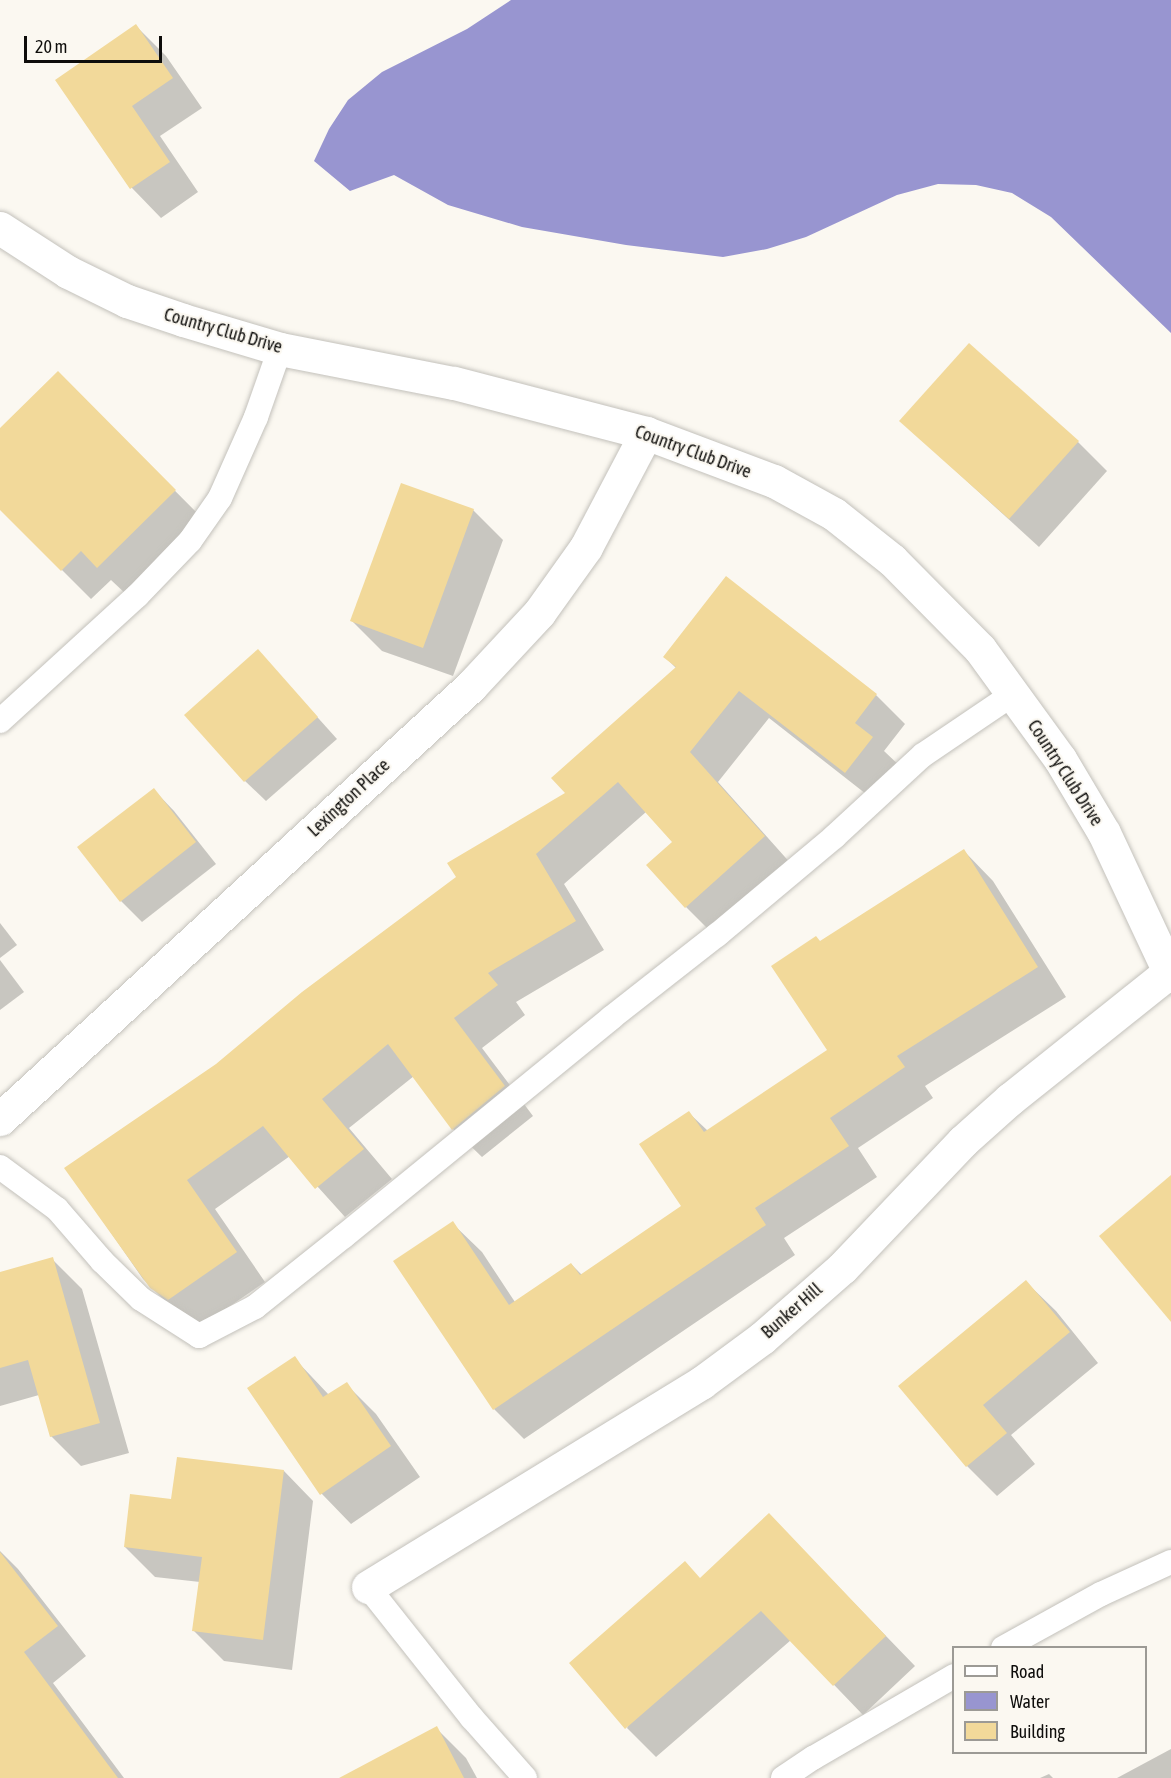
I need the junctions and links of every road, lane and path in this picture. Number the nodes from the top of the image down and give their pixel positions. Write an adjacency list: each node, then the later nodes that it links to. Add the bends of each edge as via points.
1 (0, 228): 2 (street, Country Club Drive, via 68,272 127,301)
2 (280, 349): 3 (street, Country Club Drive, via 454,382); 5 (lane, via 256,417 220,498 190,541 137,596)
3 (646, 433): 4 (street, Country Club Drive, via 774,481 834,514 892,560 980,649); 7 (street, Lexington Place, via 579,556 539,613 471,686)
4 (1013, 694): 6 (street, Country Club Drive, via 1060,759 1104,832); 8 (lane, via 923,755 834,837 717,935 255,1307 199,1336 141,1299 57,1209)
5 (0, 721)
6 (1170, 974): 10 (street, Bunker Hill, via 1010,1099 963,1141 842,1268 762,1338 701,1383)
7 (0, 1119)
8 (0, 1167)
9 (1171, 1562): 11 (lane, via 1101,1594)
10 (368, 1587): 13 (lane)
11 (1006, 1646)
12 (952, 1677): 14 (lane)
13 (525, 1778)
14 (783, 1778)

